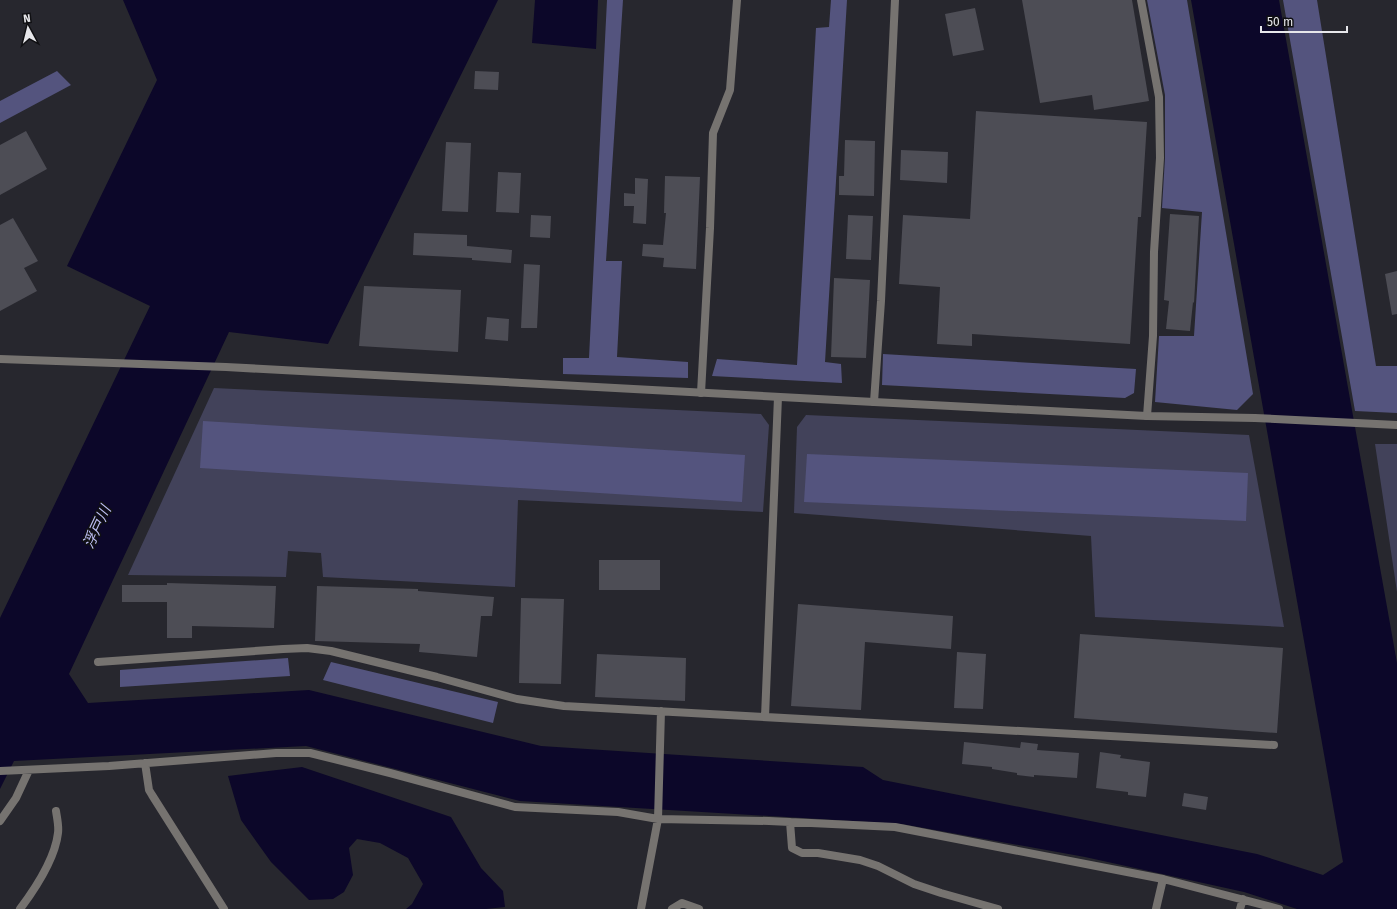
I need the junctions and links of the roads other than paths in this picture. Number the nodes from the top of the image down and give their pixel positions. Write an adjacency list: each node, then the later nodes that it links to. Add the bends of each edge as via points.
1 (737, 0): 5 (street, via 730,90 713,133)
2 (895, 0): 7 (street)
3 (1141, 0): 8 (street, via 1159,97 1160,135 1153,336)
4 (0, 359): 5 (street)
5 (701, 393): 6 (street)
6 (778, 397): 7 (street); 12 (street)
7 (874, 402): 8 (street)
8 (1147, 416): 9 (street)
9 (1397, 425)
10 (98, 662): 11 (street, via 307,648 331,651 437,677 517,700 564,706)
11 (661, 711): 12 (street); 18 (street)
12 (765, 717): 13 (street)
13 (1274, 745)
14 (145, 763): 15 (street); 18 (street, via 276,753 310,753 515,807 618,812); 24 (street, via 149,790)
15 (29, 770): 16 (street); 19 (street, via 16,798)
16 (0, 771)
17 (56, 811): 23 (street, via 58,832 55,847 36,887)
18 (658, 819): 20 (street); 25 (street)
19 (0, 821)
20 (790, 822): 21 (street, via 895,827); 28 (street, via 792,848 802,853 818,852 860,860 921,886)
21 (1163, 879): 22 (street); 29 (street)
22 (1243, 899): 30 (street); 31 (street)
23 (20, 909)
24 (224, 909)
25 (642, 909)
26 (672, 909): 27 (street, via 682,903)
27 (700, 909)
28 (998, 909)
29 (1156, 909)
30 (1240, 909)
31 (1279, 909)

